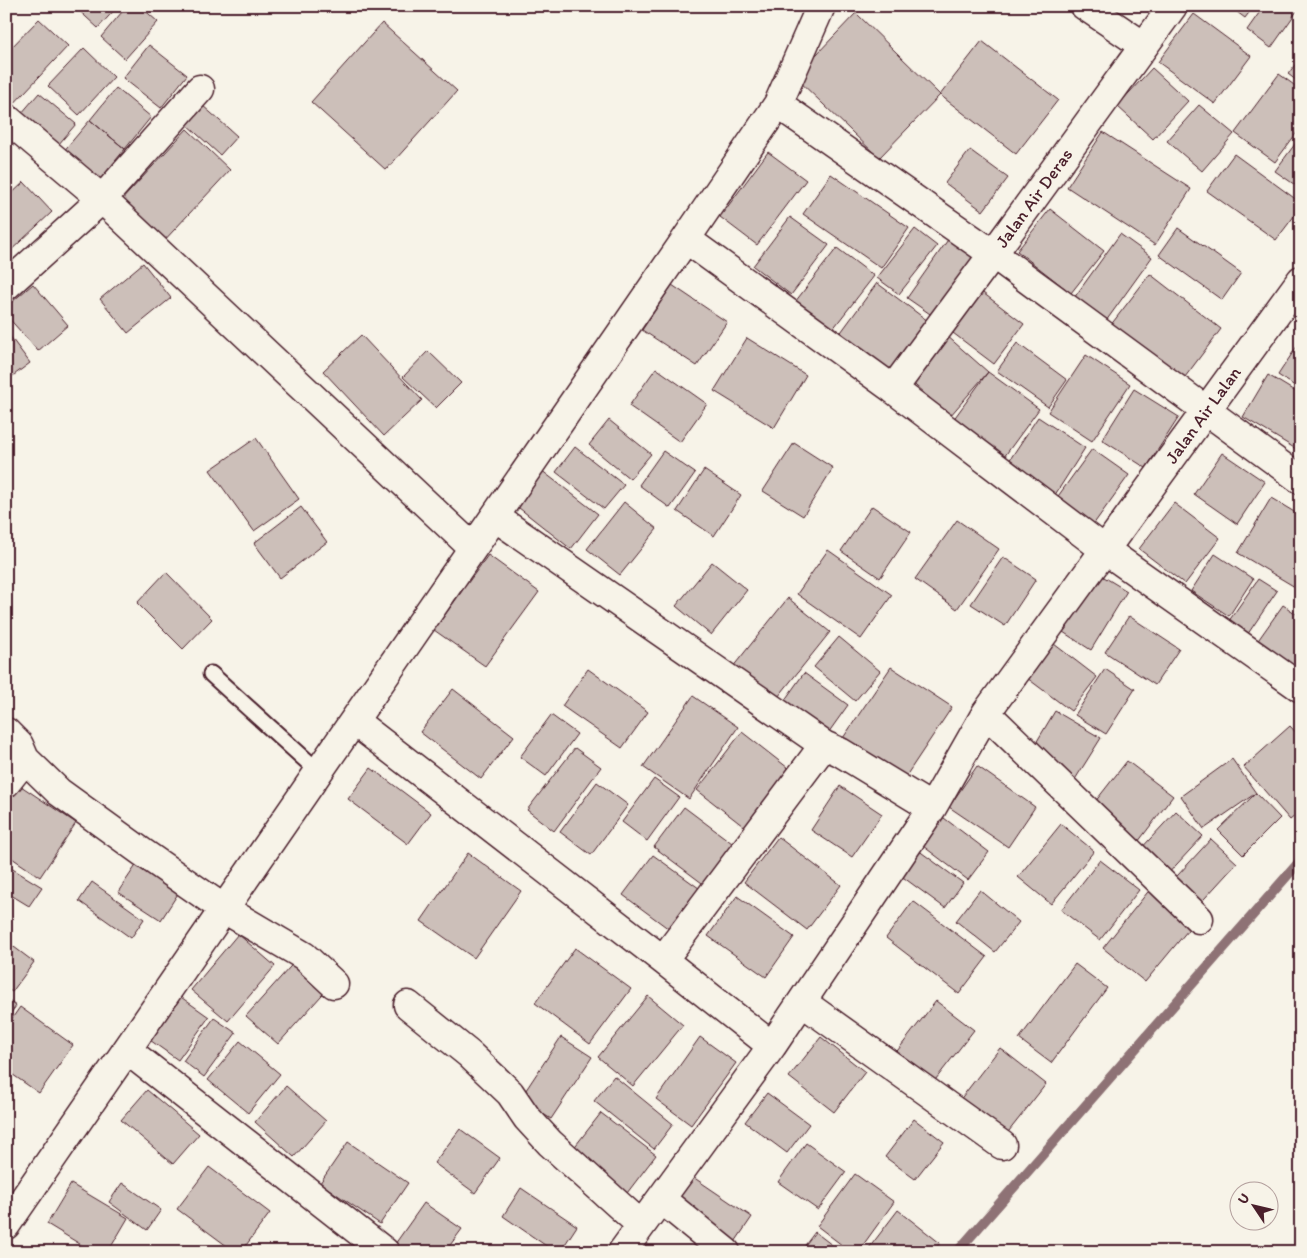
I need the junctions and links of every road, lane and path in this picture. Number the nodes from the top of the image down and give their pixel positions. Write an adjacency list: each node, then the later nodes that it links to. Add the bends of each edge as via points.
1 (821, 6): 6 (street)
2 (1085, 6): 4 (street)
3 (1173, 6): 4 (street, Jalan Air Deras)
4 (1144, 46): 10 (street, Jalan Air Deras)
5 (200, 89): 8 (street)
6 (778, 104): 9 (street); 10 (street)
7 (6, 118): 8 (street)
8 (102, 199): 12 (street); 17 (street)
9 (686, 239): 13 (street); 16 (street)
10 (993, 254): 13 (street, Jalan Air Deras); 14 (street)
11 (1301, 280): 14 (street, Jalan Air Lalan)
12 (6, 286)
13 (893, 389): 18 (street)
14 (1206, 411): 15 (street); 18 (street, Jalan Air Lalan)
15 (1301, 480)
16 (495, 517): 17 (street); 24 (street)
17 (473, 548): 22 (street)
18 (1105, 550): 20 (street); 21 (street, Jalan Air Lalan)
19 (211, 674): 26 (lane)
20 (1301, 688)
21 (986, 713): 28 (street, Jalan Air Lalan); 30 (street)
22 (354, 721): 26 (street); 31 (street)
23 (6, 732): 25 (street, via 19,745)
24 (824, 745): 28 (street); 31 (street)
25 (25, 759): 27 (street); 29 (street, via 59,792)
26 (319, 772): 29 (street)
27 (6, 783)
28 (932, 808): 33 (street, Jalan Air Lalan)
29 (224, 909): 32 (street, via 304,956); 36 (street)
30 (1199, 919)
31 (663, 960): 35 (street)
32 (334, 984)
33 (802, 1002): 35 (street, Jalan Air Lalan); 37 (street)
34 (408, 1005): 40 (street, via 469,1054 510,1093 550,1143)
35 (772, 1046): 38 (street, Jalan Air Lalan)
36 (126, 1050): 39 (street); 41 (street)
37 (1002, 1145)
38 (661, 1199): 40 (street, Jalan Air Lalan); 43 (street)
39 (6, 1225)
40 (642, 1225): 42 (street, Jalan Air Lalan)
41 (385, 1252)
42 (622, 1252)
43 (726, 1252)

